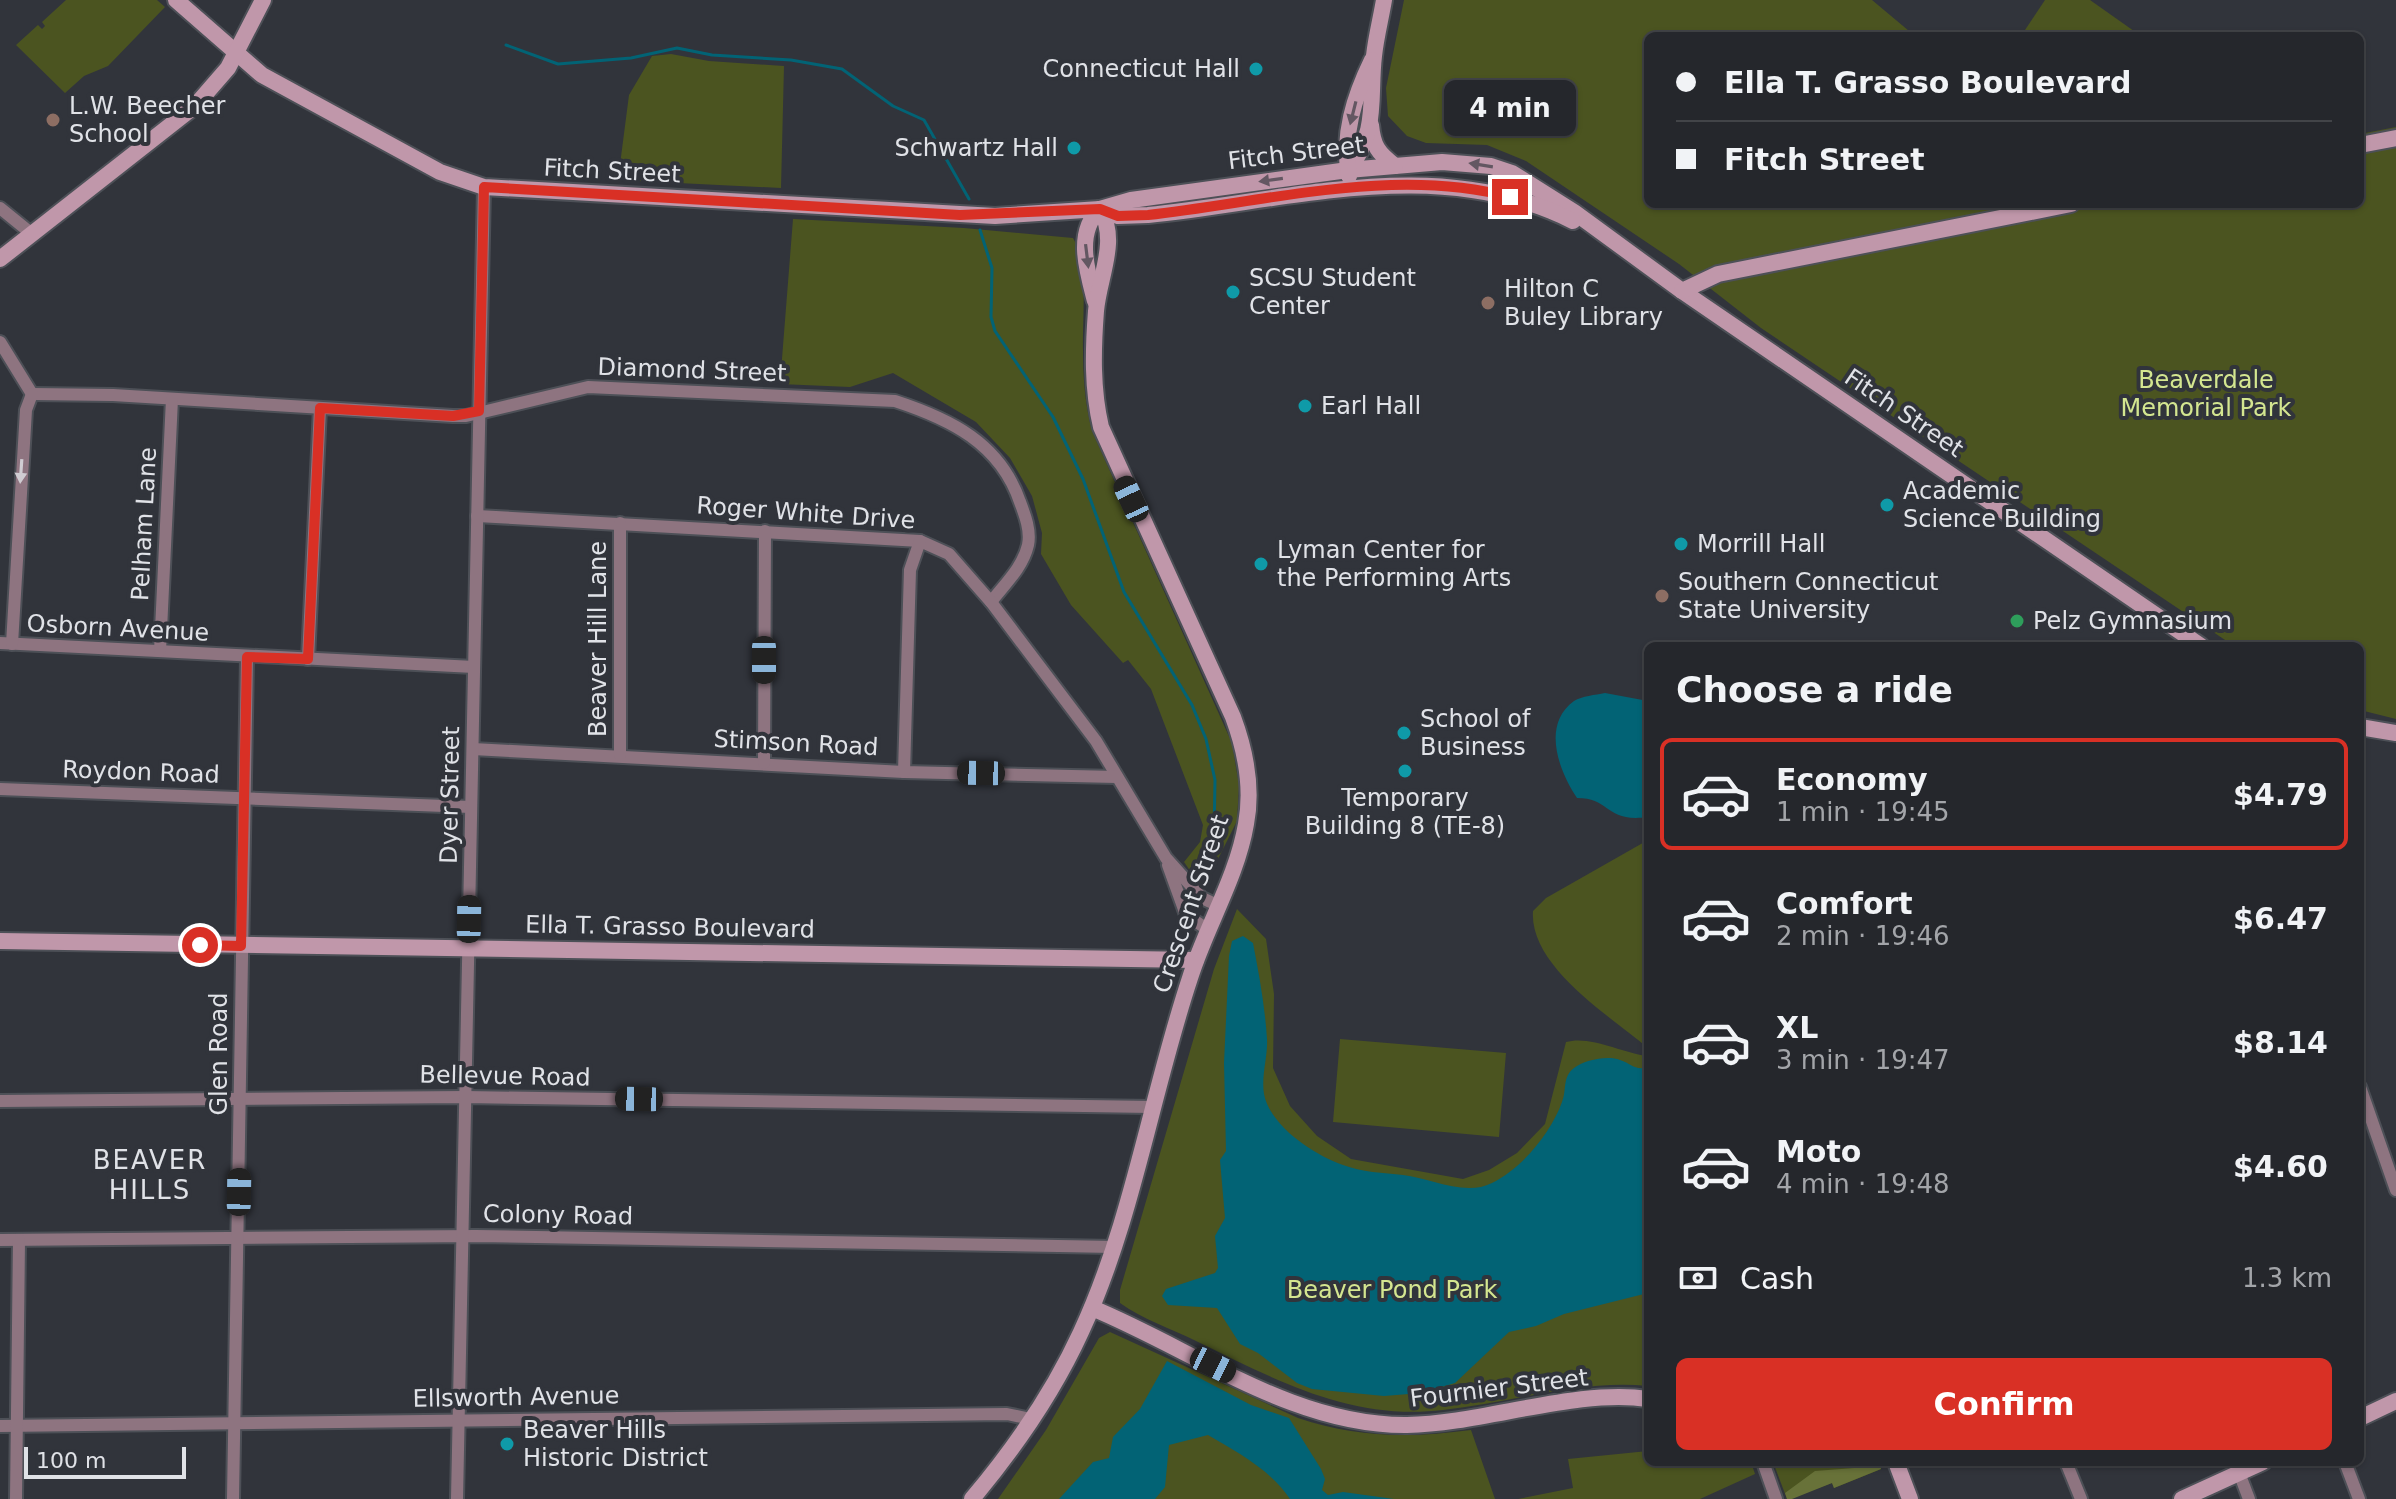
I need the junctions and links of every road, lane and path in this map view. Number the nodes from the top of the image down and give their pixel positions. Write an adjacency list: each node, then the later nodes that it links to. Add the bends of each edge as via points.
1 (176, 0): 4 (main road, Fitch Street)
2 (263, 0): 4 (main road)
3 (1384, 0): 5 (main road)
4 (237, 53): 11 (main road, Fitch Street, via 262,75 328,113 440,172); 16 (main road, via 185,115)
5 (1373, 59): 6 (main road); 10 (main road, one-way to 10, via 1347,135)
6 (1370, 121): 9 (main road, via 1372,142); 10 (main road)
7 (2396, 138): 8 (main road)
8 (2364, 144)
9 (1395, 166): 10 (main road, Fitch Street); 17 (main road, Fitch Street, one-way to 9, via 1512,173 1471,163)
10 (1348, 170): 12 (main road); 15 (main road, Fitch Street, one-way to 15, via 1156,196)
11 (484, 187): 15 (main road, Fitch Street, via 960,215); 25 (street, Dyer Street)
12 (1351, 188): 15 (main road, Fitch Street, via 1148,215 1118,216); 17 (main road, Fitch Street, via 1415,183 1478,188 1560,215)
13 (0, 208): 16 (street)
14 (2051, 208): 19 (main road, via 1718,274)
15 (1100, 209): 20 (main road, Crescent Street, via 1110,235); 20 (main road, Crescent Street, one-way to 20, via 1088,220 1085,236)
16 (32, 234): 18 (main road)
17 (1620, 245): 19 (main road, Fitch Street)
18 (0, 259)
19 (1682, 291): 31 (main road, Fitch Street)
20 (1096, 307): 48 (main road, Crescent Street, via 1093,382 1101,427 1233,717 1245,757 1246,824)
21 (0, 342): 22 (street)
22 (32, 394): 23 (street, Diamond Street); 32 (street, one-way to 32, via 26,410)
23 (172, 399): 24 (street, Diamond Street); 33 (street, Pelham Lane)
24 (320, 408): 25 (street, Diamond Street, via 453,416); 35 (street)
25 (479, 411): 26 (street, Dyer Street); 30 (street, Diamond Street, via 588,387 895,401 939,416 965,430 1003,467 1026,518 1029,542 1021,564)
26 (477, 516): 27 (street, Roger White Drive); 36 (street, Dyer Street)
27 (620, 523): 28 (street, Roger White Drive); 40 (street, Beaver Hill Lane)
28 (765, 531): 29 (street, Roger White Drive); 41 (street)
29 (920, 541): 30 (street, Roger White Drive, via 949,554); 42 (street, via 910,570)
30 (991, 602): 43 (street, Roger White Drive)
31 (2195, 642)
32 (6, 644): 33 (street, Osborn Avenue)
33 (160, 651): 34 (street, Osborn Avenue)
34 (247, 657): 35 (street, Osborn Avenue); 45 (street, Glen Road)
35 (308, 659): 36 (street, Osborn Avenue)
36 (474, 667): 39 (street, Dyer Street)
37 (2364, 728): 38 (main road)
38 (2396, 733)
39 (473, 749): 40 (street, Stimson Road); 46 (street, Dyer Street)
40 (620, 755): 41 (street, Stimson Road)
41 (764, 763): 42 (street, Stimson Road)
42 (904, 772): 43 (street, Stimson Road)
43 (1117, 777): 47 (street, Roger White Drive)
44 (0, 789): 45 (street, Roydon Road)
45 (244, 798): 46 (street, Roydon Road); 51 (street, Glen Road)
46 (471, 807): 52 (street, Dyer Street)
47 (1166, 858): 48 (street, Roger White Drive, via 1202,898); 49 (street, Roger White Drive, via 1182,907)
48 (1217, 905): 49 (main road, Crescent Street)
49 (1207, 929): 53 (main road, Crescent Street)
50 (0, 941): 51 (main road, Ella T. Grasso Boulevard)
51 (241, 946): 52 (main road, Ella T. Grasso Boulevard); 55 (street, Glen Road)
52 (468, 948): 53 (main road, Ella T. Grasso Boulevard); 54 (street, Dyer Street)
53 (1196, 960): 58 (main road, Crescent Street)
54 (465, 1097): 55 (street, Bellevue Road); 58 (street, Bellevue Road); 60 (street, Dyer Street)
55 (241, 1098): 57 (street, Bellevue Road); 61 (street, Glen Road)
56 (2364, 1098): 59 (street)
57 (0, 1101)
58 (1153, 1107): 64 (main road, Crescent Street)
59 (2396, 1190)
60 (463, 1236): 61 (street, Colony Road); 64 (street, Colony Road); 69 (street, Dyer Street)
61 (238, 1237): 63 (street, Colony Road); 71 (street, Glen Road)
62 (0, 1240): 63 (street, Colony Road)
63 (19, 1240): 73 (street)
64 (1115, 1247): 65 (main road, Crescent Street)
65 (1092, 1308): 66 (main road, Fournier Street, via 1264,1390 1365,1422 1427,1425 1605,1398); 70 (main road, Crescent Street)
66 (1644, 1399)
67 (2396, 1401): 68 (main road)
68 (2364, 1416)
69 (459, 1419): 70 (street, Ellsworth Avenue, via 1007,1414); 71 (street, Ellsworth Avenue); 81 (street, Dyer Street)
70 (1031, 1419): 82 (main road, Crescent Street)
71 (234, 1421): 73 (street, Ellsworth Avenue); 80 (street, Glen Road)
72 (0, 1426): 73 (street, Ellsworth Avenue)
73 (18, 1426): 79 (street)
74 (1764, 1466): 83 (street)
75 (1898, 1466): 84 (main road)
76 (2068, 1466): 85 (street)
77 (2347, 1466): 88 (street)
78 (2237, 1468): 86 (main road); 87 (street)
79 (16, 1499)
80 (233, 1499)
81 (457, 1499)
82 (972, 1499)
83 (1776, 1499)
84 (1910, 1499)
85 (2081, 1499)
86 (2182, 1499)
87 (2249, 1499)
88 (2359, 1499)

